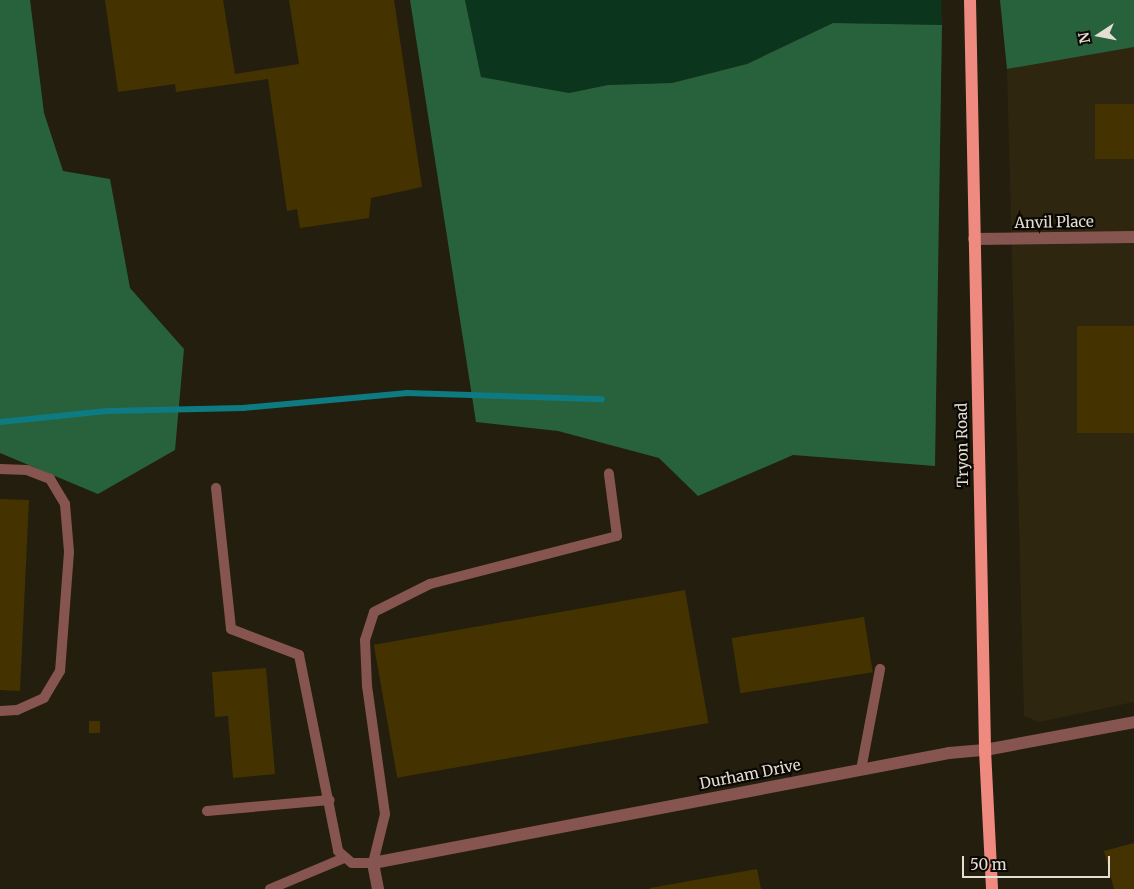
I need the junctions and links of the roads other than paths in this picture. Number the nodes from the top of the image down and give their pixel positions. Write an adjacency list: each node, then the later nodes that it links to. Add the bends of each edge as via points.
1 (970, 0): 3 (main road, Tryon Road)
2 (1134, 237): 3 (street, Anvil Place)
3 (974, 239): 10 (main road, Tryon Road)
4 (0, 469): 8 (lane, via 27,470 50,479 64,504 69,552 60,671 44,698 17,710)
5 (609, 474): 15 (lane, via 617,536 430,584 374,612 365,640 367,686 385,814)
6 (216, 488): 12 (lane, via 232,629 299,655)
7 (880, 669): 11 (lane)
8 (0, 711)
9 (1134, 722): 10 (street, Durham Drive)
10 (985, 750): 11 (street, Durham Drive); 18 (main road, Tryon Road)
11 (861, 770): 15 (street, Durham Drive)
12 (330, 800): 13 (lane); 14 (lane, via 338,851)
13 (207, 811)
14 (344, 858): 15 (lane, via 352,863); 16 (lane)
15 (373, 863): 17 (street)
16 (270, 889)
17 (378, 889)
18 (992, 889)

